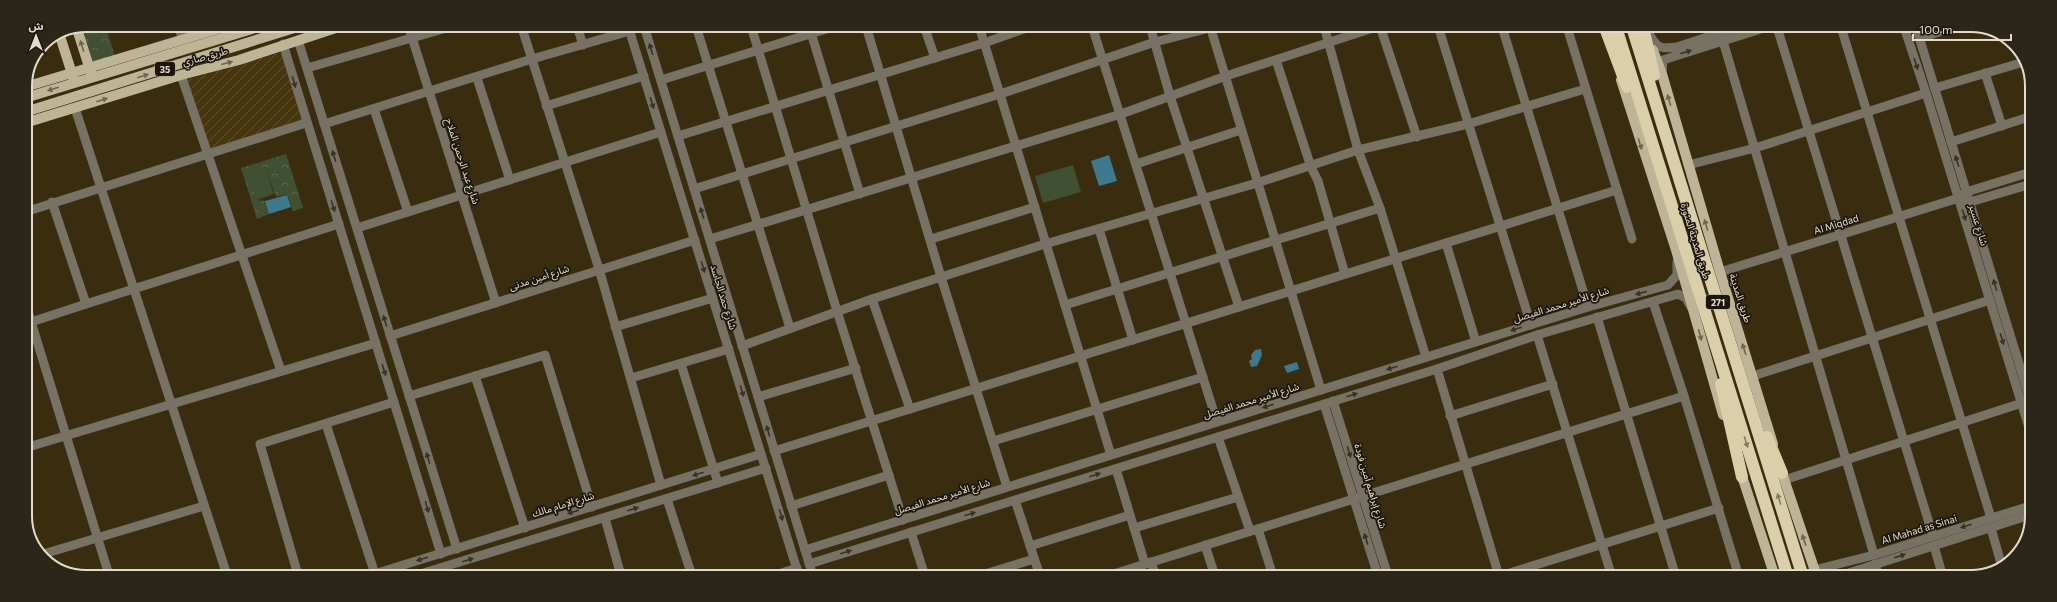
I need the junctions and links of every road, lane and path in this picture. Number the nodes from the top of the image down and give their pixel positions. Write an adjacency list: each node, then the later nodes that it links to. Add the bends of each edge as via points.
1 (180, 32): 48 (street)
2 (209, 32): 48 (main road)
3 (239, 32): 64 (main road, طريق صاري / 35)
4 (282, 32): 77 (main road, طريق صاري / 35, one-way to 4)
5 (323, 32): 49 (main road, طريق صاري)
6 (410, 32): 47 (street, شارع عبد الرحمن الملاح)
7 (434, 32): 47 (street)
8 (523, 32): 58 (street)
9 (579, 32): 55 (street)
10 (618, 32): 55 (street)
11 (630, 32): 69 (street, شارع حمد الجاسد)
12 (646, 32): 73 (street, شارع حمد الجاسد, one-way to 12)
13 (698, 32): 62 (street)
14 (752, 32): 56 (street)
15 (805, 32): 56 (street)
16 (811, 32): 78 (street)
17 (868, 32): 66 (street)
18 (926, 32): 57 (street)
19 (981, 32): 53 (street)
20 (1015, 32): 53 (street)
21 (1094, 32): 59 (street)
22 (1152, 32): 51 (street)
23 (1191, 32): 51 (street)
24 (1212, 32): 70 (street)
25 (1326, 32): 52 (street)
26 (1361, 32): 52 (street)
27 (1382, 32): 105 (street)
28 (1440, 32): 98 (street)
29 (1504, 32): 87 (street)
30 (1568, 32): 76 (street)
31 (1609, 32): 157 (main road, one-way to 157, via 1648,167)
32 (1610, 32): 173 (highway, طريق المدينة المنورة / 271, via 1668,191)
33 (1634, 32): 117 (highway, طريق المدينة المنورة / 271)
34 (1645, 32): 117 (highway)
35 (1646, 32): 67 (main road, طريق المدينة)
36 (1647, 32): 37 (street, via 1655,45 1660,48 1677,48)
37 (1708, 32)
38 (1751, 32): 50 (street)
39 (1779, 32): 102 (street)
40 (1843, 32): 91 (street)
41 (1906, 32): 80 (street, شارع عسير, one-way to 80)
42 (1918, 32): 46 (street, شارع عسير)
43 (1939, 32): 46 (street)
44 (78, 33): 64 (main road, one-way to 44)
45 (61, 38): 71 (main road)
46 (1920, 38): 75 (street, شارع عسير)
47 (412, 39): 63 (street); 79 (street, شارع عبد الرحمن الملاح)
48 (183, 40): 64 (main road)
49 (298, 40): 54 (main road, طريق صاري); 63 (street)
50 (1723, 41): 67 (street, one-way to 50, via 1663,60); 110 (street)
51 (1154, 42): 59 (street); 84 (street)
52 (1329, 42): 60 (street); 111 (street)
53 (984, 43): 57 (street); 81 (street)
54 (283, 44): 68 (main road, طريق صاري, one-way to 54, via 239,60); 96 (street, one-way to 96)
55 (582, 45): 58 (street)
56 (758, 51): 62 (street); 86 (street)
57 (935, 58): 66 (street)
58 (532, 59): 72 (street); 85 (street)
59 (1103, 59): 81 (street); 92 (street)
60 (1276, 60): 70 (street); 118 (street)
61 (2020, 63): 65 (street)
62 (709, 66): 73 (street); 95 (street)
63 (307, 68): 97 (street)
64 (90, 73): 71 (main road); 77 (main road)
65 (1985, 73): 75 (street); 100 (street)
66 (881, 74): 78 (street); 99 (street)
67 (1662, 74): 116 (main road, طريق المدينة, one-way to 67)
68 (181, 75): 88 (main road, طريق صاري, one-way to 68); 112 (street)
69 (644, 76): 85 (street); 103 (street, شارع حمد الجاسد, one-way to 103)
70 (1226, 76): 84 (street); 101 (street)
71 (73, 78): 74 (main road); 82 (main road, one-way to 82); 83 (main road)
72 (477, 78): 79 (street); 122 (street)
73 (661, 80): 104 (street, شارع حمد الجاسد)
74 (32, 86)
75 (1935, 88): 107 (street, شارع عسير)
76 (1585, 89): 87 (street); 127 (street)
77 (96, 90): 83 (main road, طريق صاري / 35)
78 (828, 90): 86 (street); 106 (street)
79 (430, 92): 89 (street); 130 (street, شارع عبد الرحمن الملاح)
80 (1926, 93): 91 (street); 132 (street, شارع عسير)
81 (1000, 94): 99 (street); 108 (street)
82 (32, 95)
83 (78, 96): 90 (main road, طريق صاري / 35)
84 (1170, 96): 92 (street); 109 (street)
85 (546, 106): 114 (street)
86 (775, 106): 95 (street); 113 (street)
87 (1526, 107): 98 (street); 137 (street)
88 (75, 108): 94 (main road, طريق صاري); 125 (street)
89 (374, 109): 97 (street); 140 (street)
90 (32, 110)
91 (1867, 112): 102 (street); 142 (street)
92 (1121, 114): 108 (street); 115 (street)
93 (2025, 118): 100 (street)
94 (32, 122)
95 (725, 122): 104 (street); 119 (street)
96 (306, 123): 112 (street); 143 (street, one-way to 143)
97 (324, 124): 147 (street, one-way to 97)
98 (1468, 124): 105 (street); 146 (street)
99 (897, 126): 106 (street); 121 (street)
100 (2002, 126): 107 (street)
101 (1241, 130): 109 (street); 123 (street)
102 (1809, 131): 110 (street); 149 (street)
103 (661, 132): 114 (street); 152 (street, شارع حمد الجاسد)
104 (678, 136): 126 (street, شارع حمد الجاسد)
105 (1417, 137): 111 (street)
106 (844, 142): 113 (street); 129 (street)
107 (1951, 142): 128 (street, شارع عسير, one-way to 107)
108 (1016, 146): 121 (street); 135 (street)
109 (1187, 148): 115 (street); 131 (street)
110 (1755, 148): 116 (street); 158 (street)
111 (1358, 150): 118 (street); 136 (street)
112 (208, 153): 125 (street); 159 (street)
113 (791, 158): 119 (street); 139 (street)
114 (565, 162): 122 (street); 162 (street)
115 (1136, 164): 141 (street)
116 (1688, 165): 163 (main road, طريق المدينة, one-way to 116)
117 (1675, 166): 207 (highway, طريق المدينة المنورة / 271)
118 (1311, 167): 123 (street); 144 (street, via 1318,181)
119 (741, 174): 126 (street); 145 (street)
120 (2025, 174): 128 (street, Al Miqdad)
121 (912, 178): 129 (street); 150 (street)
122 (510, 180): 130 (street)
123 (1256, 183): 131 (street); 154 (street)
124 (2025, 186): 134 (street)
125 (101, 187): 133 (street); 170 (street)
126 (694, 189): 153 (street, شارع حمد الجاسد, one-way to 126)
127 (1617, 190): 137 (street); 151 (street)
128 (1966, 192): 132 (street, Al Miqdad); 134 (street, شارع عسير)
129 (860, 194): 139 (street)
130 (462, 195): 140 (street); 179 (street, شارع عبد الرحمن الملاح)
131 (1204, 198): 141 (street); 160 (street)
132 (1959, 198): 134 (street); 142 (street, Al Miqdad); 177 (street, شارع عسير, one-way to 177)
133 (52, 202): 138 (street); 180 (street)
134 (1970, 202): 222 (street, شارع عسير, one-way to 134)
135 (1035, 207): 150 (street); 156 (street)
136 (1380, 208): 144 (street); 161 (street)
137 (1558, 208): 146 (street); 183 (street)
138 (32, 209)
139 (807, 210): 145 (street); 184 (street)
140 (408, 212): 147 (street)
141 (1151, 213): 148 (street); 164 (street)
142 (1899, 216): 149 (street, Al Miqdad); 187 (street)
143 (339, 224): 159 (street); 168 (street)
144 (1330, 224): 154 (street); 165 (street)
145 (758, 225): 153 (street); 192 (street)
146 (1500, 226): 155 (street); 190 (street)
147 (357, 228): 166 (street)
148 (1099, 229): 156 (street); 171 (street)
149 (1840, 234): 158 (street, Al Miqdad); 196 (street)
150 (931, 239): 167 (street)
151 (1632, 239)
152 (695, 240): 162 (street, شارع أمين مدنى); 174 (street, شارع حمد الجاسد, one-way to 174)
153 (710, 240): 200 (street, شارع حمد الجاسد)
154 (1275, 240): 160 (street); 172 (street)
155 (1446, 243): 161 (street); 198 (street)
156 (1045, 244): 167 (street); 181 (street)
157 (1676, 250): 169 (street, شارع الأمير محمد الفيصل, via 1678,275 1668,285); 185 (main road)
158 (1785, 252): 163 (street, Al Miqdad); 203 (street)
159 (243, 254): 170 (street); 209 (street)
160 (1223, 256): 164 (street); 182 (street)
161 (1396, 259): 165 (street); 204 (street)
162 (598, 269): 179 (street, شارع أمين مدنى); 191 (street)
163 (1720, 272): 212 (main road, طريق المدينة, one-way to 163)
164 (1171, 273): 171 (street); 189 (street)
165 (1344, 274): 172 (street)
166 (371, 275): 168 (street); 195 (street, one-way to 166)
167 (941, 277): 176 (street); 217 (street)
168 (357, 280): 199 (street)
169 (1659, 288): 175 (street); 183 (street, شارع الأمير محمد الفيصل, one-way to 183)
170 (134, 289): 180 (street); 227 (street)
171 (1118, 289): 181 (street); 197 (street)
172 (1291, 291): 182 (street); 218 (street)
173 (1701, 297): 255 (highway); 322 (highway, طريق المدينة المنورة / 271, one-way to 322)
174 (713, 298): 191 (street); 201 (street, شارع حمد الجاسد)
175 (1663, 298): 178 (street); 185 (street, via 1678,294 1686,298)
176 (872, 299): 184 (street); 229 (street)
177 (1990, 300): 187 (street); 223 (street, شارع عسير, one-way to 223)
178 (1653, 302): 186 (street); 220 (street)
179 (496, 303): 195 (street, شارع أمين مدنى)
180 (86, 304): 188 (street)
181 (1065, 305): 202 (street)
182 (1239, 307): 189 (street)
183 (1588, 307): 190 (street, شارع الأمير محمد الفيصل)
184 (837, 311): 192 (street); 206 (street)
185 (1694, 311): 255 (main road, one-way to 255, via 1714,387)
186 (1597, 317): 194 (street); 231 (street)
187 (1930, 319): 196 (street); 235 (street)
188 (32, 322)
189 (1186, 323): 197 (street); 213 (street)
190 (1531, 325): 198 (street, شارع الأمير محمد الفيصل, one-way to 198)
191 (615, 327): 214 (street)
192 (790, 328): 200 (street)
193 (32, 335): 238 (street)
194 (1537, 335): 208 (street); 215 (street)
195 (390, 336): 219 (street)
196 (1872, 338): 203 (street); 241 (street)
197 (1133, 340): 202 (street)
198 (1476, 342): 204 (street, شارع الأمير محمد الفيصل)
199 (376, 343): 209 (street); 225 (street, one-way to 225)
200 (742, 346): 221 (street, شارع حمد الجاسد)
201 (729, 349): 205 (street); 244 (street, شارع حمد الجاسد, one-way to 244)
202 (1081, 356): 217 (street); 230 (street)
203 (1816, 356): 212 (street); 246 (street)
204 (1426, 357): 210 (street, شارع الأمير محمد الفيصل, one-way to 210)
205 (681, 364): 214 (street); 252 (street)
206 (856, 368): 221 (street); 233 (street)
207 (1738, 368): 256 (highway); 323 (highway, طريق المدينة المنورة / 271, one-way to 207)
208 (1436, 369): 216 (street); 232 (street)
209 (281, 371): 227 (street)
210 (1378, 372): 216 (street); 218 (street, شارع الأمير محمد الفيصل)
211 (475, 376): 219 (street); 269 (street, via 545,355); 278 (street)
212 (1753, 376): 256 (main road, طريق المدينة)
213 (1203, 377): 230 (street); 234 (street)
214 (631, 378): 260 (street)
215 (1553, 384): 232 (street); 237 (street)
216 (1382, 386): 224 (street, one-way to 216)
217 (977, 388): 229 (street); 240 (street)
218 (1321, 390): 234 (street, شارع الأمير محمد الفيصل, one-way to 234)
219 (409, 396): 257 (street, one-way to 219)
220 (1684, 396): 231 (street); 270 (street)
221 (758, 397): 243 (street, شارع حمد الجاسد, one-way to 221)
222 (2025, 399)
223 (2025, 400)
224 (1333, 401): 228 (street); 248 (street, شارع إبراهيم آمين فودة, one-way to 248)
225 (394, 402): 236 (street); 262 (street)
226 (2025, 403): 235 (street)
227 (171, 404): 238 (street); 267 (street)
228 (1324, 404): 239 (street); 253 (street, شارع إبراهيم آمين فودة)
229 (910, 409): 233 (street)
230 (1097, 409): 240 (street); 245 (street)
231 (1627, 414): 237 (street); 277 (street)
232 (1450, 416): 247 (street)
233 (872, 421): 243 (street); 254 (street)
234 (1217, 422): 245 (street, شارع الأمير محمد الفيصل)
235 (1962, 422): 241 (street); 275 (street)
236 (326, 424): 299 (street, via 260,444); 300 (street)
237 (1568, 432): 247 (street); 286 (street)
238 (66, 436): 242 (street); 283 (street)
239 (1218, 437): 251 (street); 263 (street)
240 (993, 441): 261 (street)
241 (1904, 441): 246 (street); 284 (street)
242 (32, 446)
243 (774, 451): 268 (street, شارع حمد الجاسد)
244 (762, 454): 249 (street, شارع حمد الجاسد); 252 (street, شارع الإمام مالك)
245 (1111, 455): 250 (street, شارع الأمير محمد الفيصل)
246 (1846, 460): 256 (street); 293 (street)
247 (1465, 464): 264 (street); 316 (street)
248 (1353, 466): 253 (street); 264 (street, شارع إبراهيم آمين فودة)
249 (766, 468): 259 (street); 305 (street, شارع حمد الجاسد, one-way to 305)
250 (1069, 468): 258 (street); 261 (street, شارع الأمير محمد الفيصل)
251 (1116, 468): 258 (street, one-way to 251); 272 (street)
252 (714, 469): 259 (street); 260 (street, شارع الإمام مالك, one-way to 260)
253 (1344, 469): 264 (street, شارع إبراهيم آمين فودة)
254 (889, 475): 268 (street); 276 (street)
255 (1742, 476): 321 (main road)
256 (1783, 476): 324 (main road, طريق المدينة, one-way to 256)
257 (436, 482): 262 (street); 288 (street)
258 (1073, 482): 266 (street)
259 (718, 483): 265 (street)
260 (661, 485): 269 (street, شارع الإمام مالك)
261 (1007, 487): 276 (street, شارع الأمير محمد الفيصل)
262 (421, 488): 291 (street, one-way to 291)
263 (1238, 497): 279 (street); 281 (street)
264 (1358, 498): 281 (street); 314 (street, شارع إبراهيم آمين فودة, one-way to 264); 315 (street, شارع إبراهيم آمين فودة)
265 (667, 499): 274 (street, one-way to 265); 304 (street)
266 (1015, 500): 282 (street, one-way to 266); 287 (street)
267 (204, 506): 283 (street); 298 (street)
268 (791, 506): 289 (street, شارع حمد الجاسد)
269 (592, 507): 278 (street, شارع الإمام مالك, one-way to 278)
270 (1718, 508): 277 (street); 320 (street)
271 (2025, 508): 275 (street, Al Mahad as Sinai)
272 (1130, 515): 279 (street); 287 (street)
273 (2025, 517): 280 (street, Al Mahad as Sinai)
274 (605, 518): 302 (street, one-way to 274); 303 (street)
275 (1991, 518): 284 (street, Al Mahad as Sinai, one-way to 284)
276 (903, 520): 289 (street, شارع الأمير محمد الفيصل)
277 (1661, 526): 286 (street); 319 (street)
278 (525, 528): 288 (street, شارع الإمام مالك)
279 (1134, 528): 295 (street)
280 (1991, 528): 284 (street, Al Mahad as Sinai); 294 (street)
281 (1254, 530): 285 (street); 313 (street)
282 (911, 532): 296 (street, one-way to 282); 307 (street)
283 (97, 538): 290 (street); 297 (street)
284 (1934, 541): 293 (street, Al Mahad as Sinai); 328 (street)
285 (1205, 545): 295 (street); 312 (street)
286 (1602, 545): 317 (street); 318 (street)
287 (1030, 546): 292 (street)
288 (457, 549): 291 (street, شارع الإمام مالك)
289 (805, 550): 296 (street, شارع حمد الجاسد)
290 (47, 553)
291 (441, 554): 301 (street, شارع الإمام مالك, one-way to 301)
292 (1034, 559): 308 (street); 309 (street)
293 (1875, 559): 325 (street, Al Mahad as Sinai); 326 (street, Al Mahad as Sinai); 327 (street)
294 (2001, 561)
295 (1148, 563): 310 (street); 311 (street)
296 (809, 564): 306 (street, شارع حمد الجاسد)
297 (107, 570)
298 (225, 570)
299 (297, 570)
300 (371, 570)
301 (389, 570)
302 (433, 570)
303 (619, 570)
304 (690, 570)
305 (797, 570)
306 (811, 570)
307 (923, 570)
308 (998, 570)
309 (1038, 570)
310 (1126, 570)
311 (1152, 570)
312 (1213, 570)
313 (1271, 570)
314 (1376, 570)
315 (1386, 570)
316 (1497, 570)
317 (1519, 570)
318 (1610, 570)
319 (1674, 570)
320 (1737, 570)
321 (1773, 570)
322 (1786, 570)
323 (1801, 570)
324 (1814, 570)
325 (1828, 570)
326 (1851, 570)
327 (1877, 570)
328 (1941, 570)

